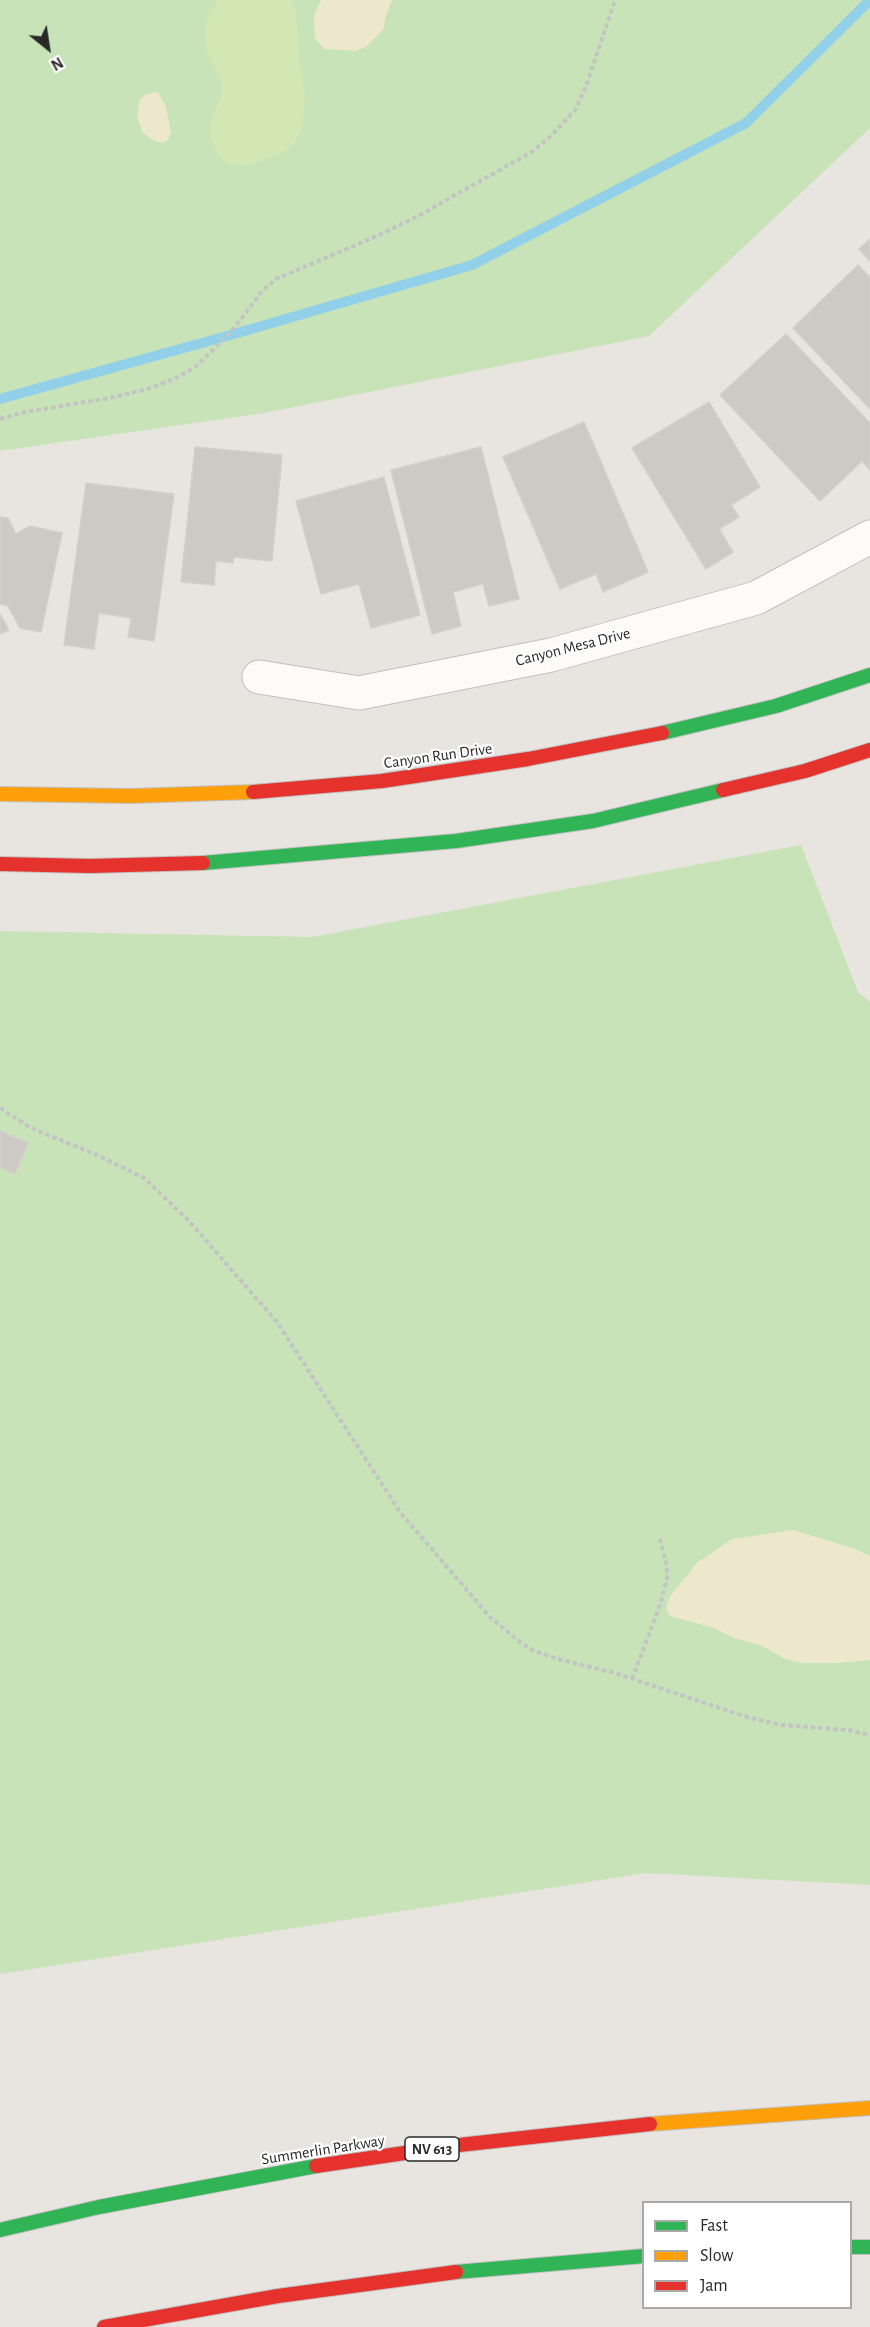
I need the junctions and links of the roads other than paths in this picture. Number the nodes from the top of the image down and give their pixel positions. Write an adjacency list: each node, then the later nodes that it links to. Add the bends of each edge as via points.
1 (870, 537): 3 (street, Canyon Mesa Drive, via 756,598 551,655 359,693)
2 (870, 675): 5 (main road, Canyon Run Drive, via 776,706 652,735 382,781 236,793)
3 (259, 677)
4 (870, 750): 6 (main road, via 806,771 593,821 456,842 203,863)
5 (0, 794)
6 (0, 864)
7 (870, 2108): 8 (main road, Summerlin Parkway / NV 613, via 637,2125 459,2145 298,2169)
8 (0, 2229)
9 (852, 2247): 10 (main road)
10 (870, 2247)
11 (642, 2256): 12 (main road, via 449,2273 278,2296)
12 (104, 2327)

